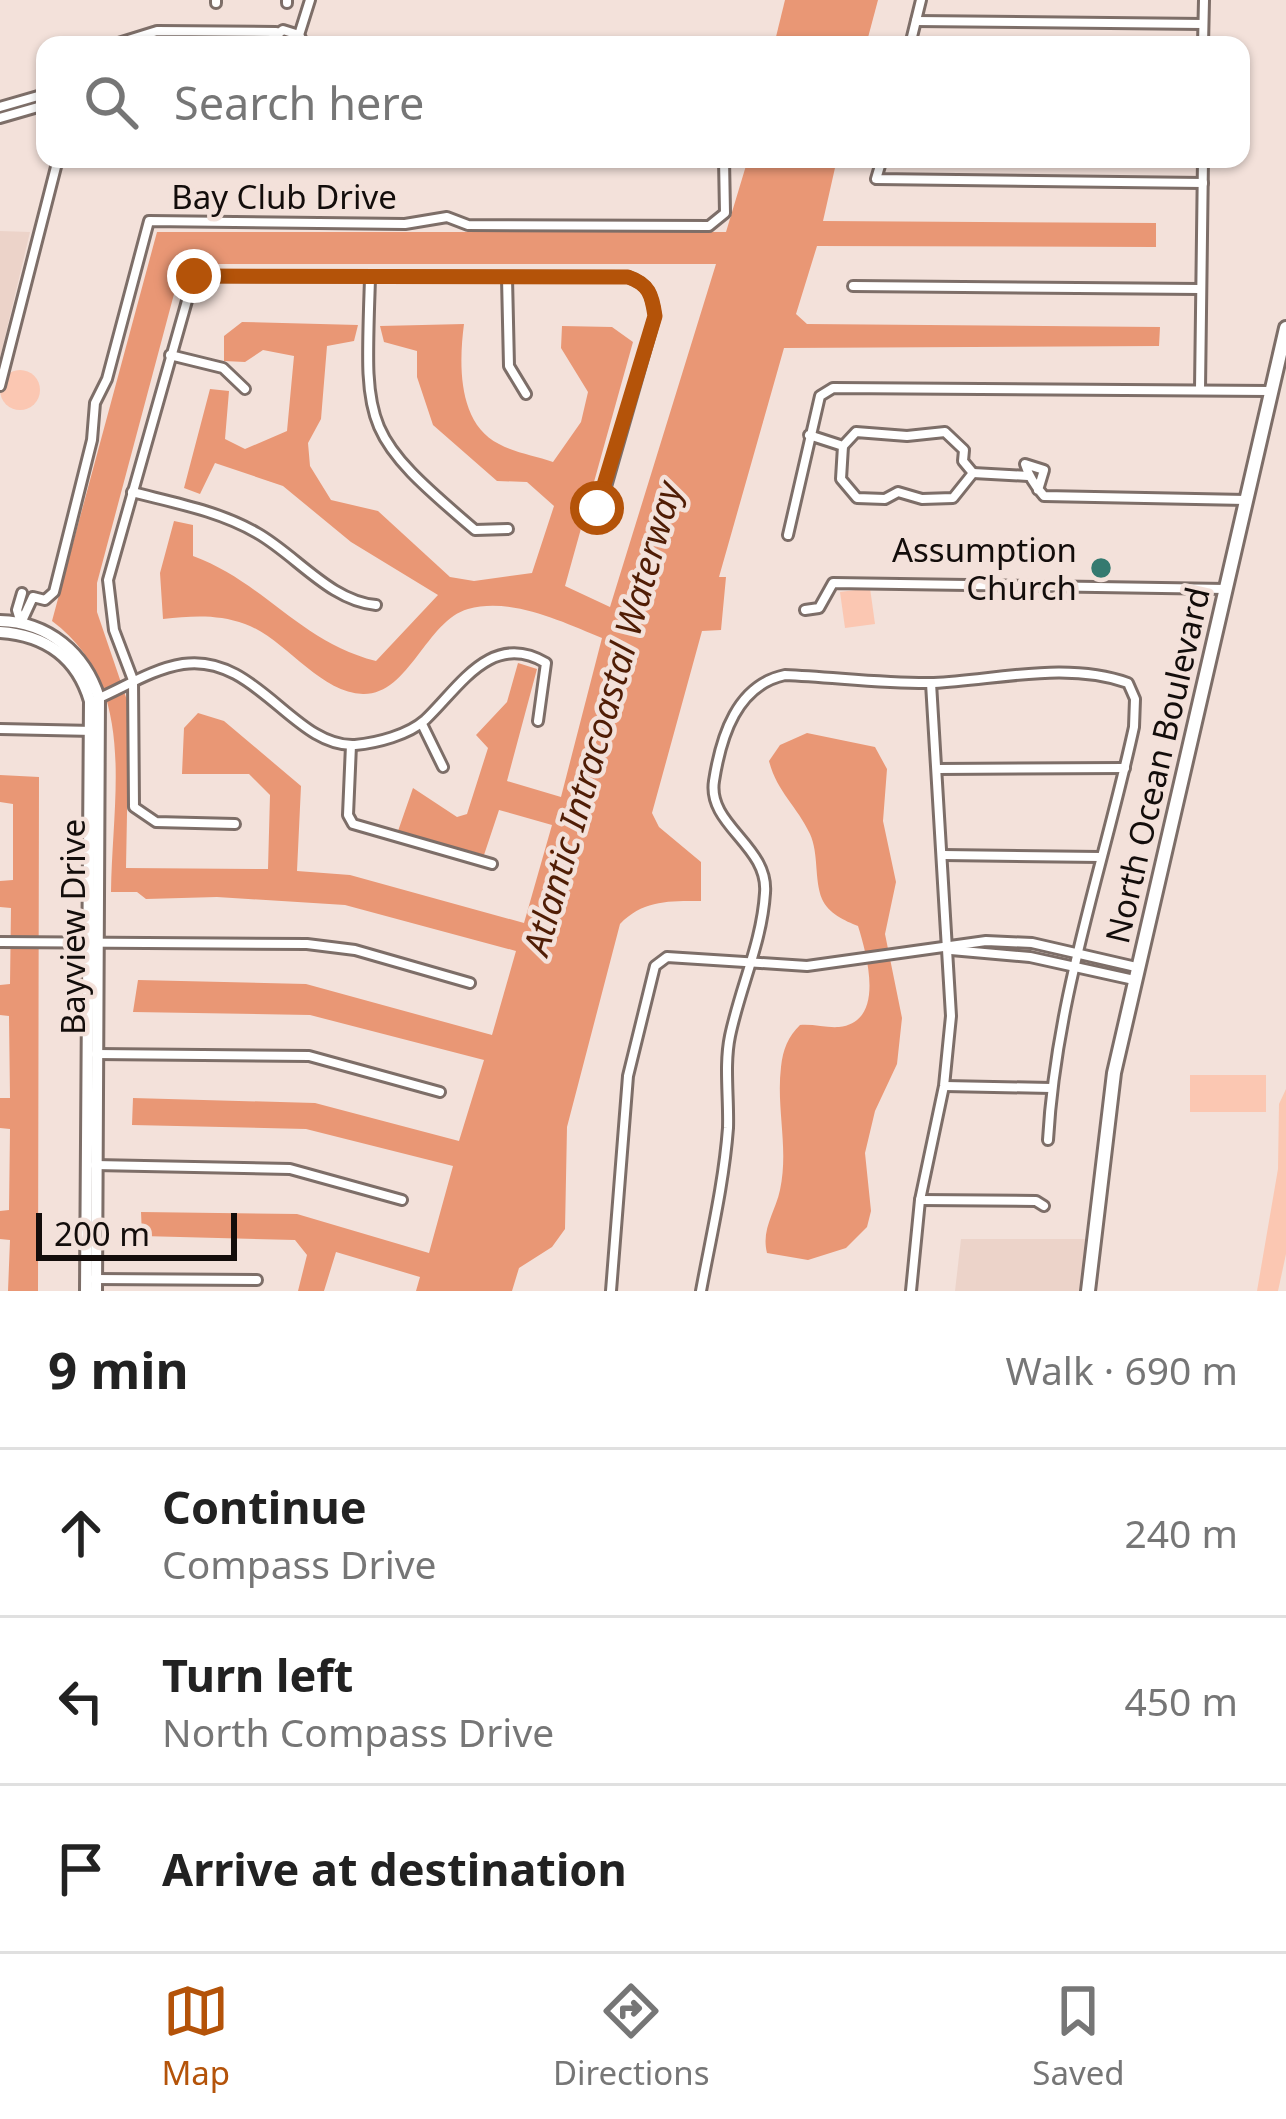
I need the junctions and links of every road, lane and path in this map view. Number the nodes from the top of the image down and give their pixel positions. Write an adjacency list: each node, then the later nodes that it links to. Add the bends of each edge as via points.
1 (310, 0): 7 (street)
2 (921, 0): 4 (street)
3 (1204, 0): 5 (street)
4 (916, 21): 5 (street); 10 (street)
5 (1204, 24): 11 (street)
6 (276, 32): 7 (street); 8 (street); 9 (street)
7 (298, 35)
8 (259, 36)
9 (272, 36)
10 (912, 36)
11 (1203, 36)
12 (36, 97): 13 (street)
13 (0, 107)
14 (36, 108): 15 (street)
15 (0, 118)
16 (56, 168): 27 (street)
17 (724, 168): 47 (street, Bay Club Drive, via 725,213 709,226 468,224 447,217 405,224 149,221 95,403 54,592 46,600 34,596)
18 (879, 168): 20 (street, via 876,179)
19 (1203, 168): 20 (street)
20 (1203, 183): 24 (street)
21 (506, 278): 22 (street); 31 (street, via 509,366); 39 (street, via 628,277 652,294 655,316)
22 (370, 279): 26 (street, via 194,276); 40 (street, via 370,408 381,442 475,530)
23 (853, 286): 24 (street)
24 (1201, 289): 29 (street)
25 (1286, 328): 30 (main road, North Ocean Boulevard)
26 (170, 355): 28 (street, via 223,368); 37 (street)
27 (0, 386)
28 (245, 389)
29 (1200, 389): 30 (street); 32 (street, via 833,388 820,396)
30 (1271, 391): 38 (main road, North Ocean Boulevard)
31 (526, 394)
32 (809, 435): 33 (street); 41 (street)
33 (843, 446): 34 (street, via 856,432 945,432); 34 (street, via 841,478 857,498 953,498)
34 (973, 473): 35 (street)
35 (1028, 476): 36 (street); 36 (street, via 1025,464 1044,470)
36 (1038, 490): 38 (street)
37 (132, 492): 44 (street, via 260,534 354,603); 49 (street, via 108,580)
38 (1246, 500): 42 (main road, North Ocean Boulevard)
39 (595, 525)
40 (508, 529)
41 (788, 536)
42 (1228, 582): 45 (street, via 833,583 819,608); 70 (main road, North Ocean Boulevard)
43 (22, 593): 47 (street)
44 (376, 605)
45 (805, 610)
46 (0, 621): 47 (street)
47 (19, 628): 48 (street); 51 (street, via 66,657)
48 (0, 632)
49 (128, 683): 51 (street); 56 (street, via 184,663 214,666 242,676 323,736); 60 (street, via 134,807 156,822)
50 (931, 683): 58 (street, via 1025,674 1128,683 1135,699); 59 (street); 68 (street, via 785,675 762,680 742,698 713,785 716,806 761,860 766,890)
51 (98, 698): 55 (street, Bayview Drive)
52 (538, 721): 53 (street, via 546,663 513,654 475,666)
53 (422, 724): 56 (street); 57 (street)
54 (0, 729): 55 (street)
55 (95, 731): 64 (street, Bayview Drive)
56 (351, 745): 63 (street, via 353,824)
57 (443, 766)
58 (1125, 768): 59 (street); 62 (street)
59 (937, 769): 61 (street)
60 (235, 824)
61 (943, 855): 62 (street); 66 (street)
62 (1100, 857): 67 (street)
63 (492, 864)
64 (94, 941): 65 (street); 71 (street, via 307,944); 72 (street, Bayview Drive)
65 (6, 942)
66 (950, 949): 67 (street, via 986,940); 68 (street, via 854,963); 69 (street); 73 (street)
67 (1076, 951): 69 (street); 70 (street)
68 (752, 963): 83 (street, via 685,956 655,966 628,1076); 84 (street, via 729,1040 728,1129)
69 (1073, 964): 70 (street); 74 (street)
70 (1135, 973): 86 (main road, North Ocean Boulevard, via 1112,1083)
71 (470, 983)
72 (93, 1054): 75 (street, via 309,1056); 77 (street, Bayview Drive)
73 (944, 1087): 74 (street); 79 (street)
74 (1051, 1088): 76 (street)
75 (440, 1093)
76 (1048, 1139)
77 (93, 1165): 78 (street, via 290,1168); 82 (street, Bayview Drive)
78 (402, 1200)
79 (920, 1200): 80 (street); 85 (street)
80 (1044, 1205)
81 (257, 1280): 82 (street)
82 (91, 1285)
83 (611, 1291)
84 (701, 1291)
85 (911, 1291)
86 (1088, 1291)

